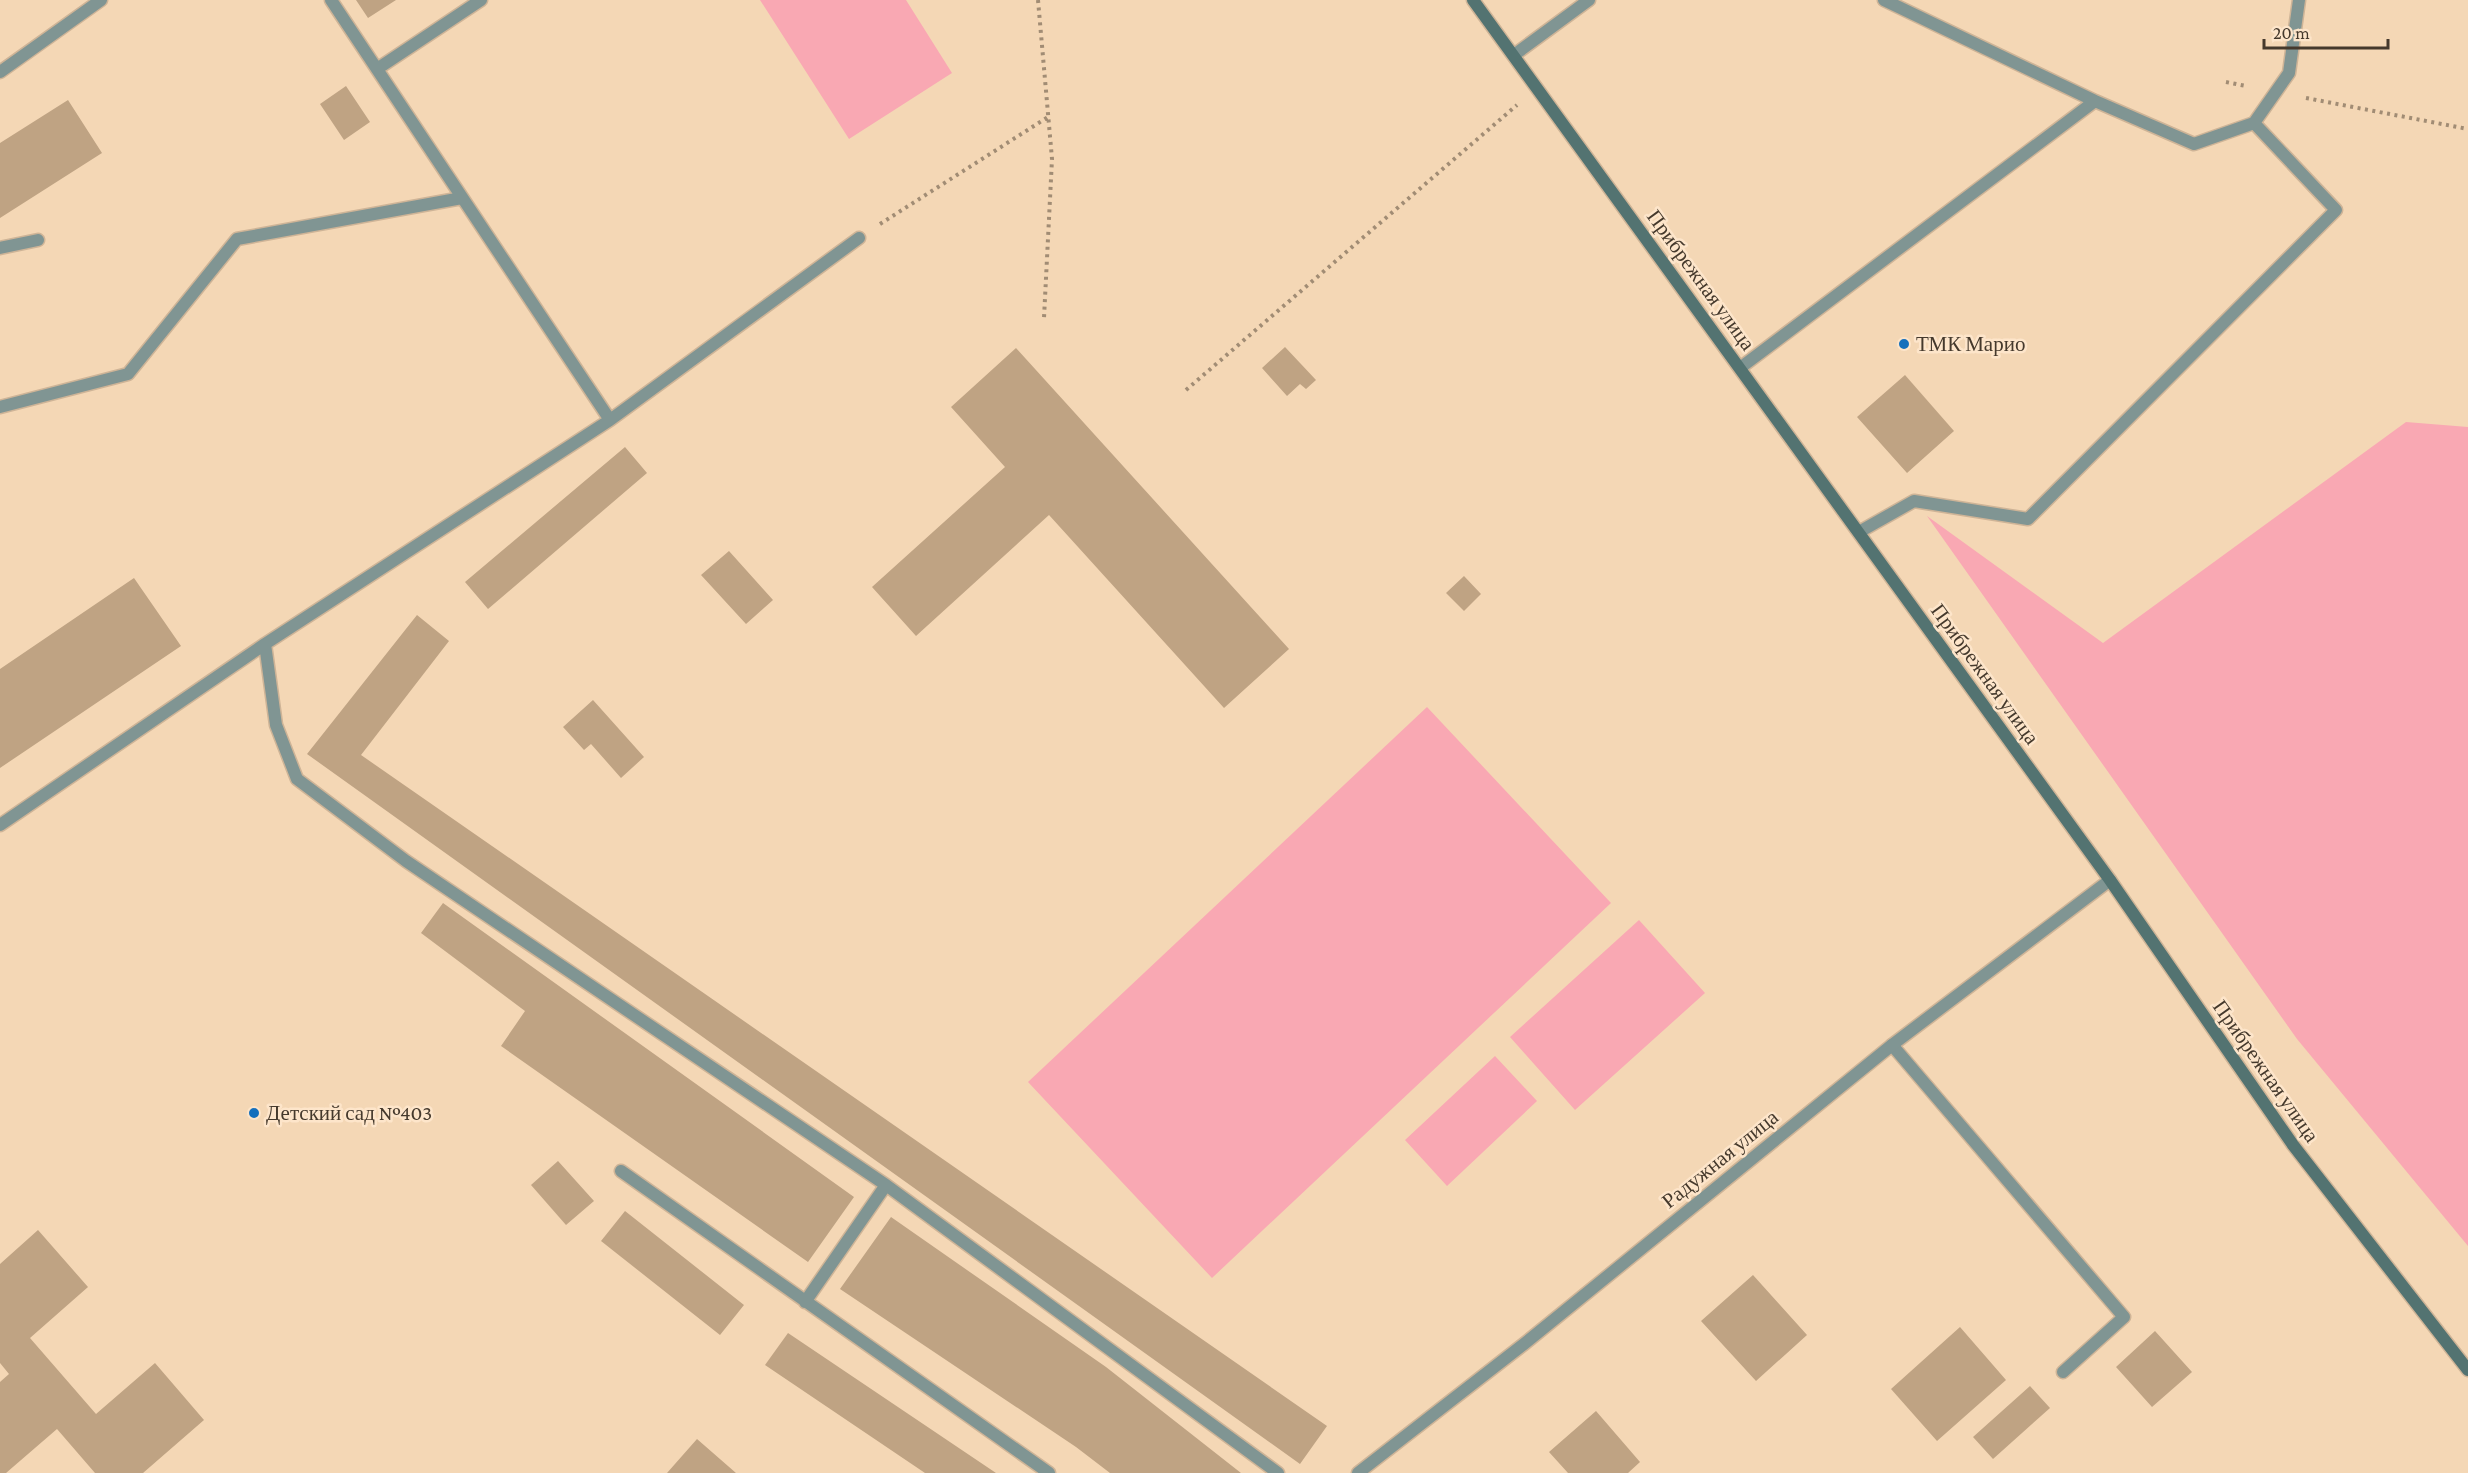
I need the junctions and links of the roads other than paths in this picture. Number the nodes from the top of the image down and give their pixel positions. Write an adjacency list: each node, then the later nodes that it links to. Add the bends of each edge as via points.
1 (100, 0): 10 (street)
2 (331, 0): 9 (street)
3 (482, 0): 9 (street)
4 (1473, 0): 8 (street, Прибрежная улица)
5 (1588, 0): 8 (street)
6 (1884, 0): 11 (street)
7 (2299, 0): 12 (street, via 2289,73)
8 (1514, 56): 17 (street, Прибрежная улица)
9 (377, 69): 13 (street)
10 (0, 72)
11 (2095, 101): 12 (street, via 2194,144); 17 (street)
12 (2254, 123): 20 (street, via 2336,210 2028,519 1914,501)
13 (462, 198): 18 (street, via 237,239 128,374); 19 (street)
14 (859, 238): 19 (street)
15 (38, 240): 16 (street)
16 (0, 248)
17 (1740, 368): 20 (street, Прибрежная улица)
18 (0, 407)
19 (610, 420): 21 (street)
20 (1859, 532): 23 (street, Прибрежная улица)
21 (265, 644): 22 (street); 26 (street, via 276,725 297,779 406,861)
22 (0, 825)
23 (2110, 880): 24 (street, Радужная улица); 28 (street, Прибрежная улица, via 2293,1145)
24 (1892, 1045): 29 (street, via 2124,1317); 32 (street, Радужная улица, via 1524,1344)
25 (621, 1171): 27 (street)
26 (886, 1185): 27 (street); 31 (street)
27 (805, 1302): 30 (street)
28 (2468, 1370)
29 (2063, 1372)
30 (1049, 1473)
31 (1278, 1473)
32 (1358, 1473)

